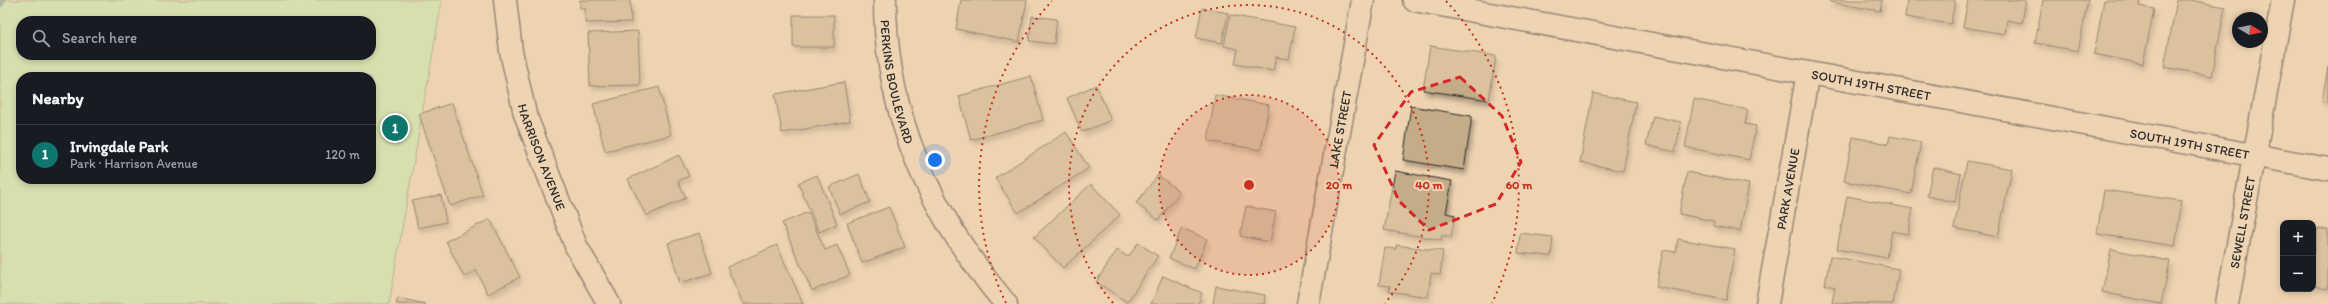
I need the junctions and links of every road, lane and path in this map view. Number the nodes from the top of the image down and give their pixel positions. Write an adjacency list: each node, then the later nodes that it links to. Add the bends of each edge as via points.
1 (505, 0): 9 (street, HARRISON AVENUE, via 511,51 525,114 576,246)
2 (885, 0): 10 (street, PERKINS BOULEVARD, via 892,74 904,127 927,186 952,233)
3 (1362, 0): 11 (street, LAKE STREET)
4 (1414, 0): 6 (street, SOUTH 19TH STREET)
5 (2283, 0): 7 (street, SEWELL STREET)
6 (1808, 73): 7 (street, SOUTH 19TH STREET); 12 (street, PARK AVENUE)
7 (2254, 155): 8 (street, SOUTH 19TH STREET); 13 (street, SEWELL STREET)
8 (2328, 169)
9 (609, 304)
10 (1006, 304)
11 (1308, 304)
12 (1767, 304)
13 (2227, 304)

